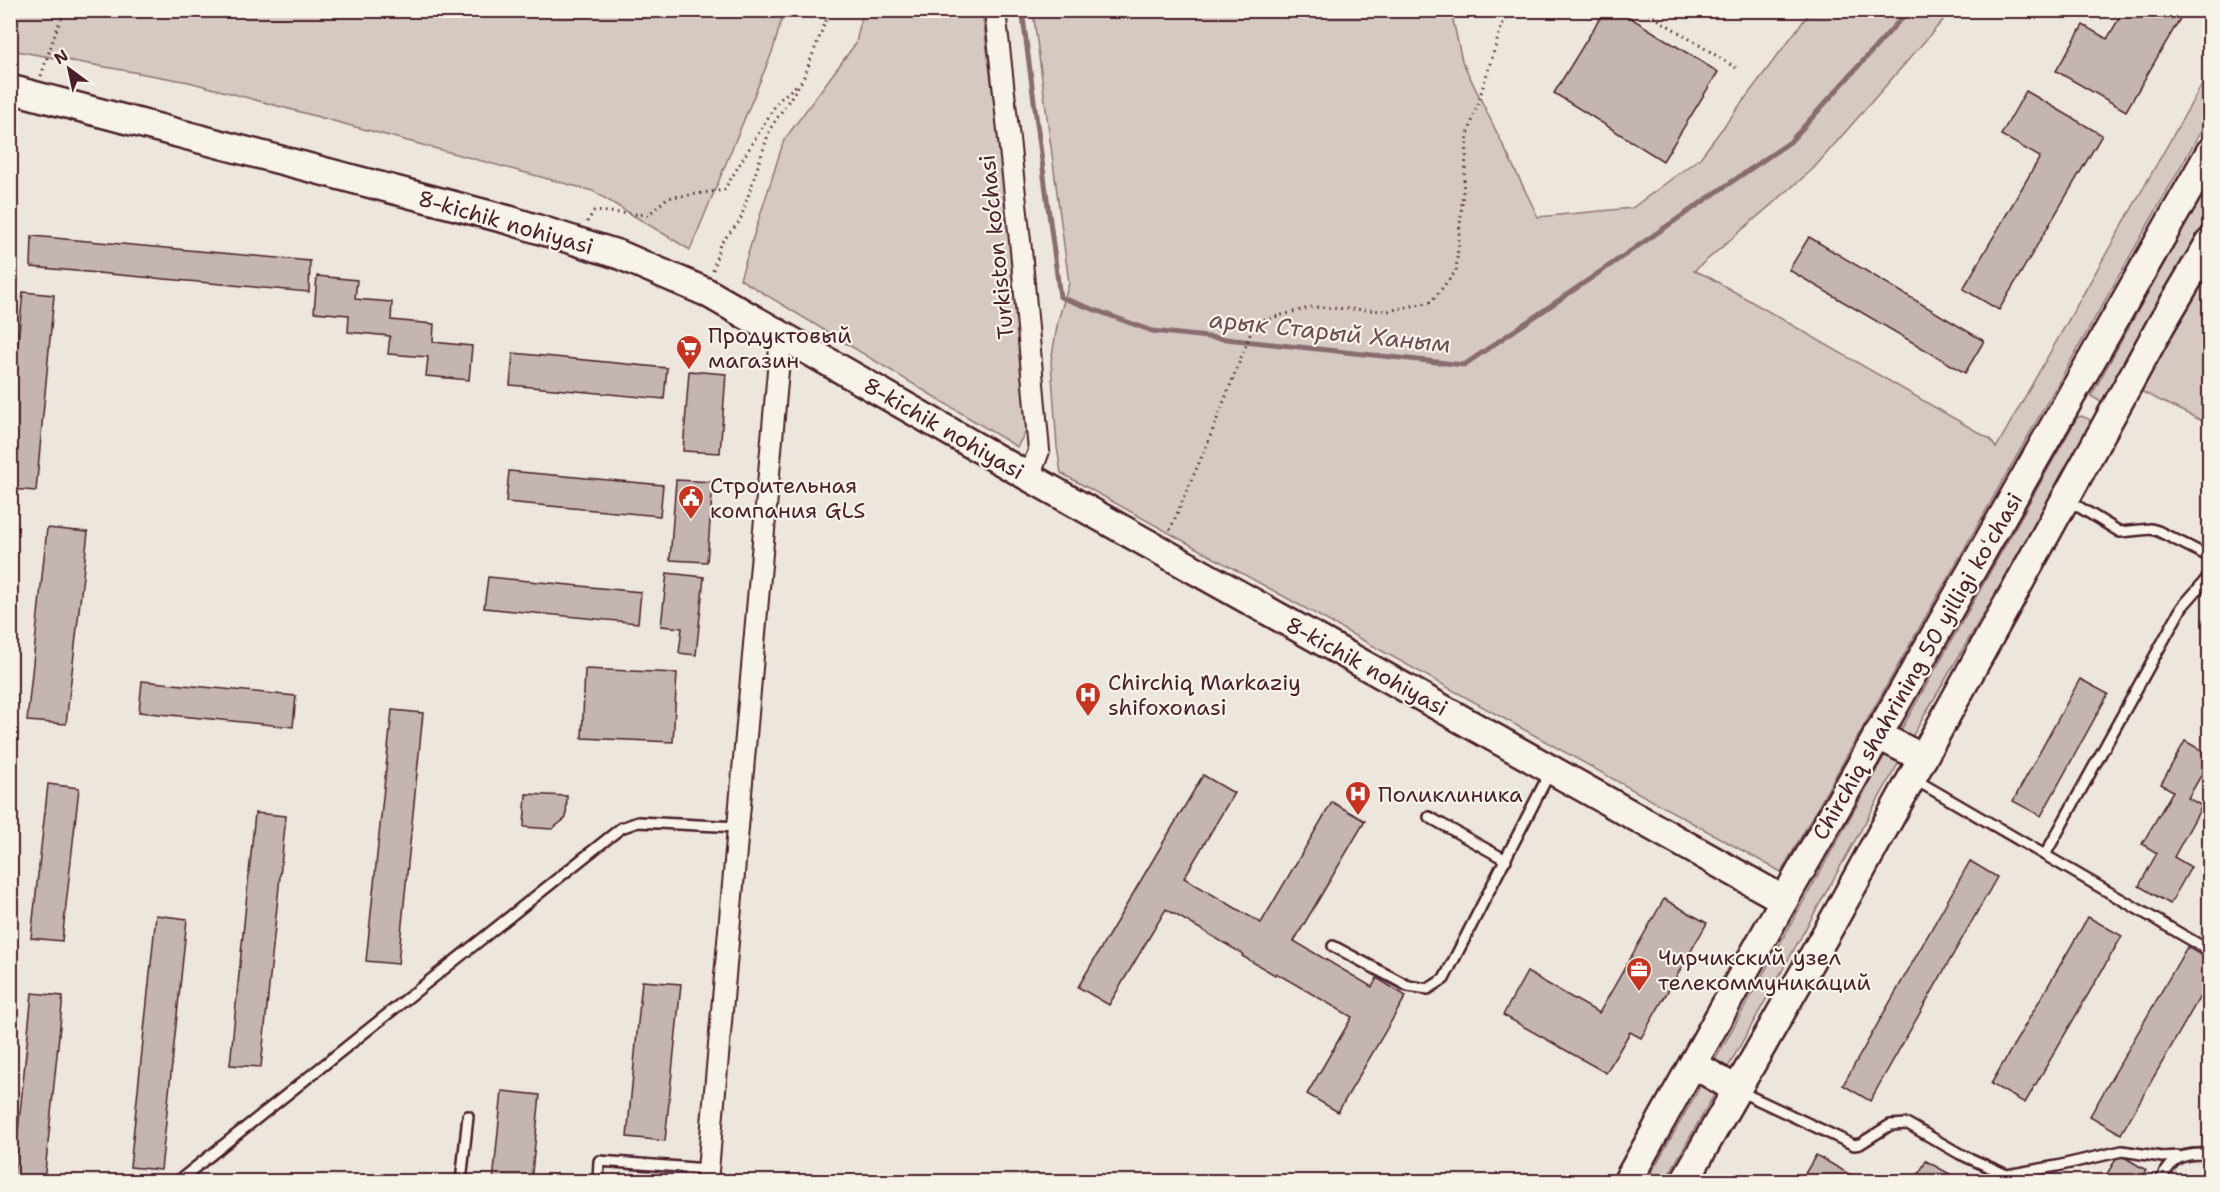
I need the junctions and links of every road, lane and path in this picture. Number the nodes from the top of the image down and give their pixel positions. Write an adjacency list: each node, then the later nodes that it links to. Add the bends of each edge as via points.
1 (66, 10): 8 (path)
2 (830, 10): 7 (path)
3 (994, 10): 16 (street, Turkiston ko‘chasi, via 1039,451)
4 (1511, 10): 18 (path, via 1502,26 1468,135 1456,271 1431,302 1388,311 1313,307 1255,322)
5 (1643, 10): 6 (path)
6 (1738, 69)
7 (803, 79): 10 (path, via 778,101 724,190 667,198 648,214 594,211); 12 (path, via 770,129 740,221 720,244)
8 (22, 92): 10 (main road, 8-kichik nohiyasi, via 509,220)
9 (2210, 152): 14 (main road, Chirchiq shahrining 50 yilligi koʻchasi)
10 (574, 241): 12 (main road, 8-kichik nohiyasi, via 620,255)
11 (2210, 242): 15 (main road, Chirchiq shahrining 50 yilligi koʻchasi)
12 (706, 292): 13 (main road, 8-kichik nohiyasi)
13 (781, 336): 16 (main road, 8-kichik nohiyasi); 25 (street)
14 (2071, 395): 15 (main road); 21 (main road, Chirchiq shahrining 50 yilligi koʻchasi)
15 (2110, 418): 17 (main road, Chirchiq shahrining 50 yilligi koʻchasi)
16 (1029, 477): 18 (main road, 8-kichik nohiyasi)
17 (2066, 499): 19 (lane, via 2120,532 2158,531); 22 (main road, Chirchiq shahrining 50 yilligi koʻchasi)
18 (1161, 551): 23 (main road, 8-kichik nohiyasi)
19 (2210, 558)
20 (2210, 575): 26 (lane, via 2182,606)
21 (1877, 735): 22 (main road); 28 (main road, Chirchiq shahrining 50 yilligi koʻchasi)
22 (1917, 768): 26 (lane); 32 (main road, Chirchiq shahrining 50 yilligi koʻchasi)
23 (1551, 769): 27 (lane); 28 (main road, 8-kichik nohiyasi)
24 (1429, 817): 27 (lane)
25 (738, 827): 36 (street); 37 (lane, via 638,822 621,828)
26 (2045, 855): 30 (lane)
27 (1506, 860): 29 (lane, via 1444,979 1428,989 1408,986)
28 (1784, 900): 31 (main road, Chirchiq shahrining 50 yilligi koʻchasi)
29 (1334, 946)
30 (2210, 951)
31 (1693, 1064): 32 (main road); 40 (main road, Chirchiq shahrining 50 yilligi koʻchasi)
32 (1737, 1090): 35 (lane, via 1854,1145 1890,1125 1908,1124 2007,1175 2121,1150); 41 (main road, Chirchiq shahrining 50 yilligi koʻchasi)
33 (468, 1116): 38 (lane)
34 (2210, 1154): 35 (lane)
35 (2178, 1156): 42 (lane)
36 (707, 1175): 39 (lane, via 599,1161)
37 (177, 1182)
38 (461, 1182)
39 (598, 1182)
40 (1627, 1182)
41 (1684, 1182)
42 (2159, 1182)

